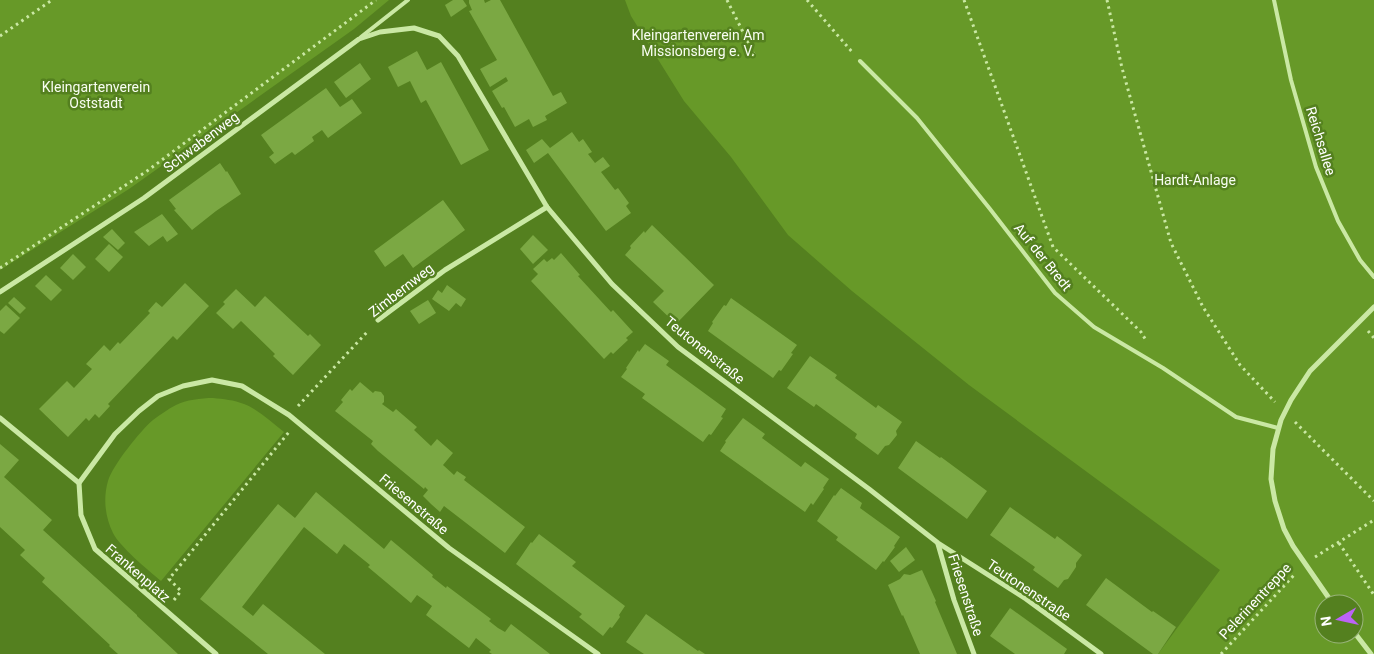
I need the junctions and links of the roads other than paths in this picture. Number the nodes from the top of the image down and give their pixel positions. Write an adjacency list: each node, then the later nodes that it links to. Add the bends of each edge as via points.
1 (408, 0): 3 (lane, Schwabenweg)
2 (1274, 0): 6 (lane, Reichsallee, via 1291,80 1316,167 1338,222)
3 (359, 39): 5 (street, Teutonenstraße, via 380,32 414,28 439,36 458,56); 7 (street, Schwabenweg, via 144,198)
4 (860, 61): 11 (lane, Auf der Bredt, via 917,118 1056,293 1094,327 1236,417)
5 (547, 207): 9 (street, Zimbernweg, via 444,270); 13 (street, Teutonenstraße, via 612,284 678,347)
6 (1374, 277)
7 (0, 292)
8 (1374, 307): 11 (street, via 1310,372 1291,400)
9 (378, 320)
10 (0, 418): 12 (street)
11 (1278, 428): 14 (street, via 1273,450 1275,501 1293,546)
12 (79, 482): 16 (street, Frankenplatz, via 81,515 94,549); 17 (street, Friesenstraße, via 115,434 158,396 212,380 242,386 289,415 449,548)
13 (938, 543): 18 (street, Friesenstraße); 19 (street, Teutonenstraße, via 1026,599)
14 (1326, 594)
15 (1363, 644): 20 (street)
16 (216, 654)
17 (598, 654)
18 (974, 654)
19 (1101, 654)
20 (1371, 654)

